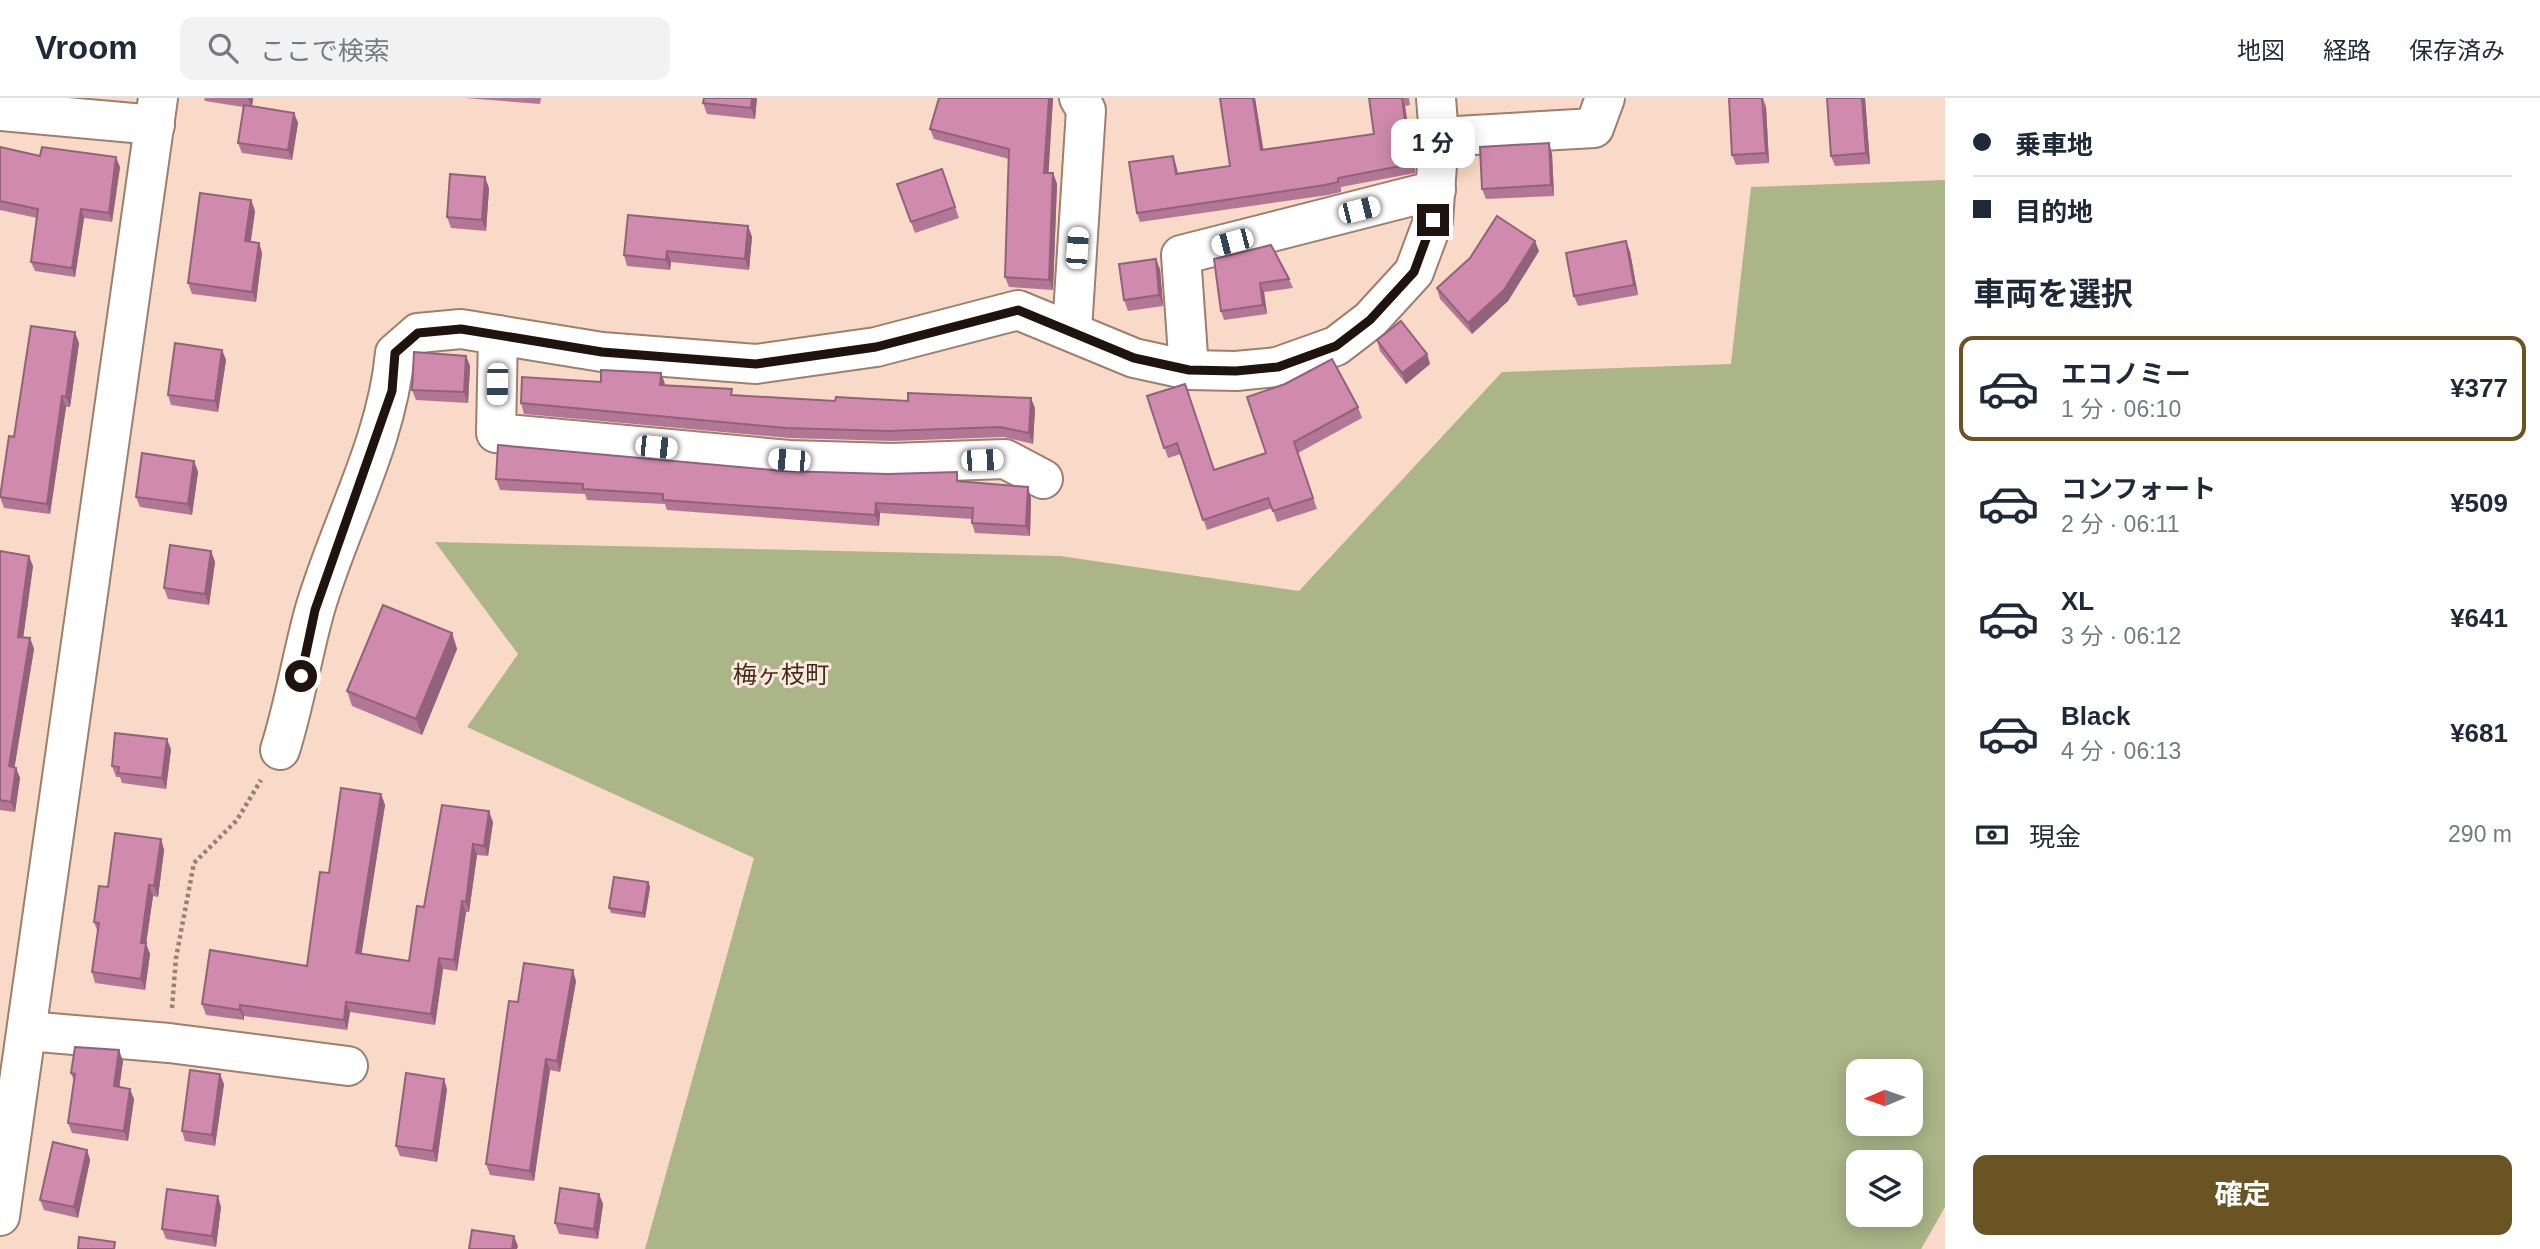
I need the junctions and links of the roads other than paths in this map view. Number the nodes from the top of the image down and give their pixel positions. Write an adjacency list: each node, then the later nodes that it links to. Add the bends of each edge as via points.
1 (1079, 98): 8 (street, via 1086,110)
2 (1436, 98): 6 (street)
3 (1605, 98): 6 (street, via 1594,128)
4 (0, 111): 5 (street)
5 (156, 111): 13 (street)
6 (1439, 137): 7 (street)
7 (1436, 190): 10 (street, via 1433,220 1414,272 1370,320 1336,346 1278,367); 10 (street, via 1181,255)
8 (1072, 330): 9 (street, via 1018,310 876,347 756,364 602,352); 10 (street, via 1134,358)
9 (498, 335): 11 (street, via 496,433 789,460 1005,459); 12 (street, via 461,329 418,333 395,353 392,391 315,610)
10 (1189, 370)
11 (1043, 479)
12 (280, 750)
13 (27, 1031): 14 (street); 15 (street)
14 (348, 1066)
15 (0, 1216)

